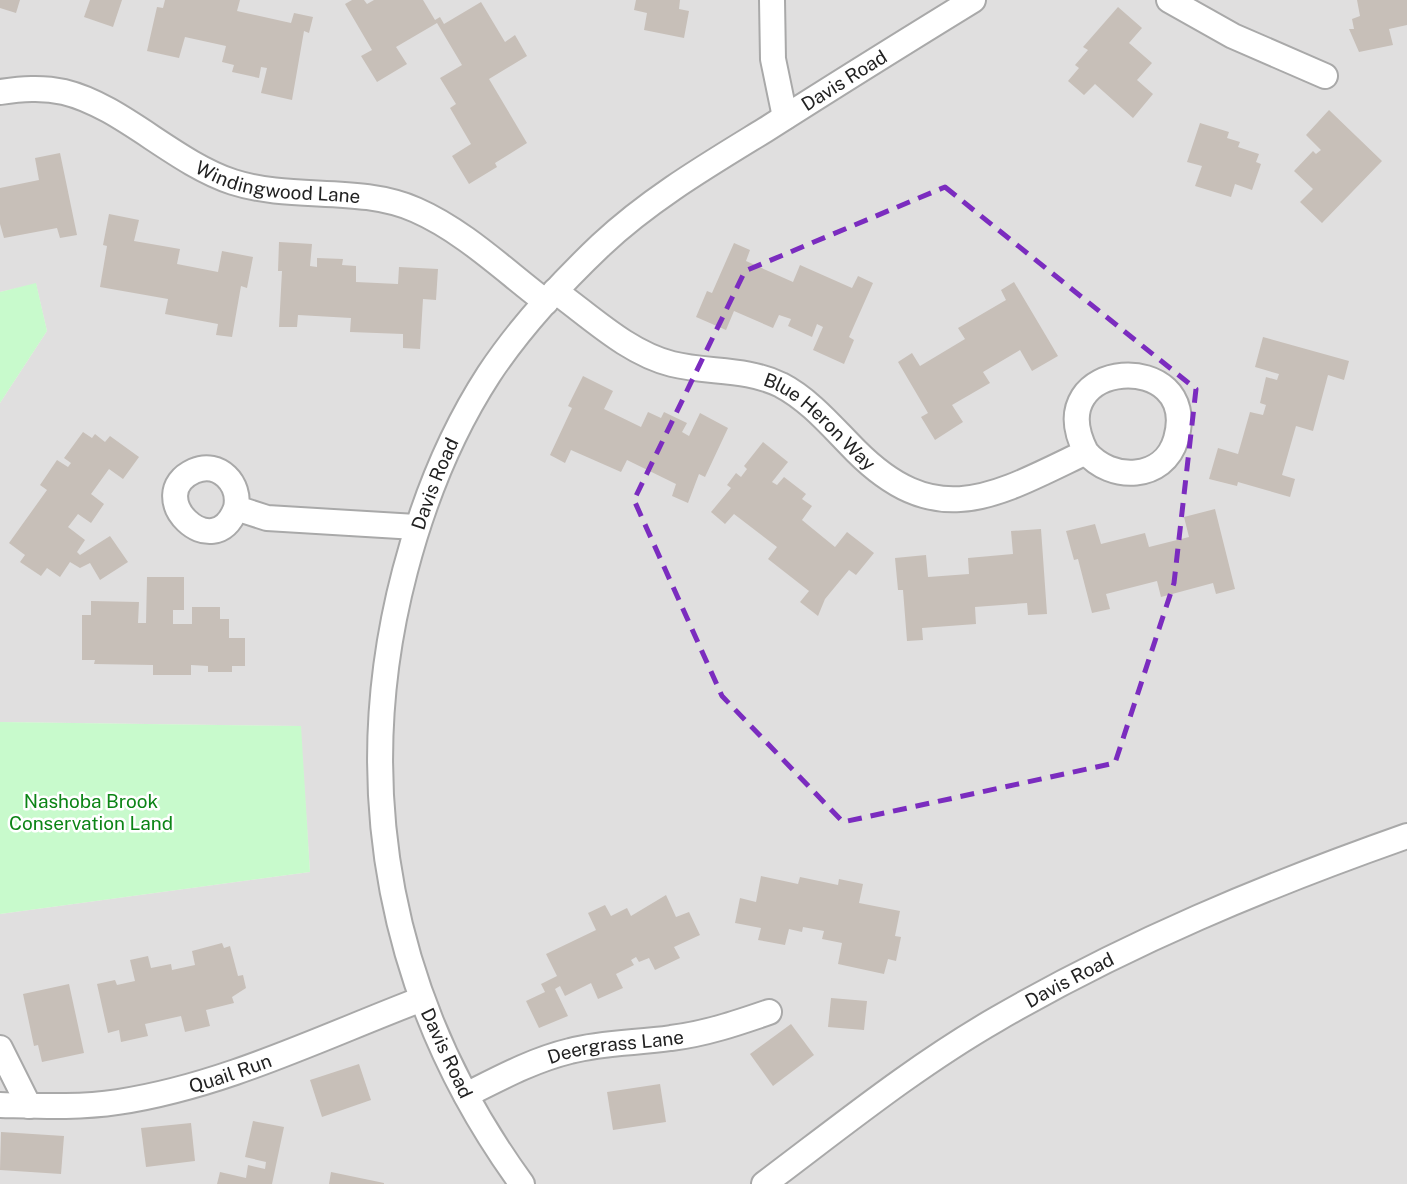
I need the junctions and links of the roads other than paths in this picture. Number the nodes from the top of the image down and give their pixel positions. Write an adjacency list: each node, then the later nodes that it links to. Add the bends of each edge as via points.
1 (772, 0): 6 (street, via 773,59)
2 (973, 0): 6 (street, Davis Road)
3 (1169, 0): 4 (street, via 1233,36)
4 (1325, 76)
5 (0, 92): 7 (street, Windingwood Lane, via 42,88 83,99 232,181 286,192 363,197 412,208)
6 (785, 117): 7 (street, Davis Road, via 656,200 601,245)
7 (551, 297): 8 (street, Blue Heron Way, via 651,358 741,373 781,385 803,400 884,478 917,495 968,499 1012,486); 10 (street, Davis Road, via 489,375 435,475)
8 (1086, 452): 8 (street, via 1102,467 1123,474 1155,466 1175,441 1178,420 1172,399 1157,383 1138,374 1105,378 1089,391 1079,411 1078,432)
9 (236, 508): 10 (street, via 267,518)
10 (416, 527): 12 (street, Davis Road, via 383,675 379,791 393,900)
11 (1407, 836): 19 (street, Davis Road, via 1178,924 996,1019 920,1068)
12 (422, 999): 15 (street, Davis Road); 17 (street, Quail Run, via 223,1078 119,1102)
13 (769, 1013): 15 (street, Deergrass Lane, via 670,1038 568,1051 523,1066)
14 (0, 1048): 17 (street)
15 (466, 1095): 18 (street, Davis Road)
16 (0, 1105): 17 (street, Quail Run)
17 (29, 1106)
18 (522, 1184)
19 (764, 1184)

